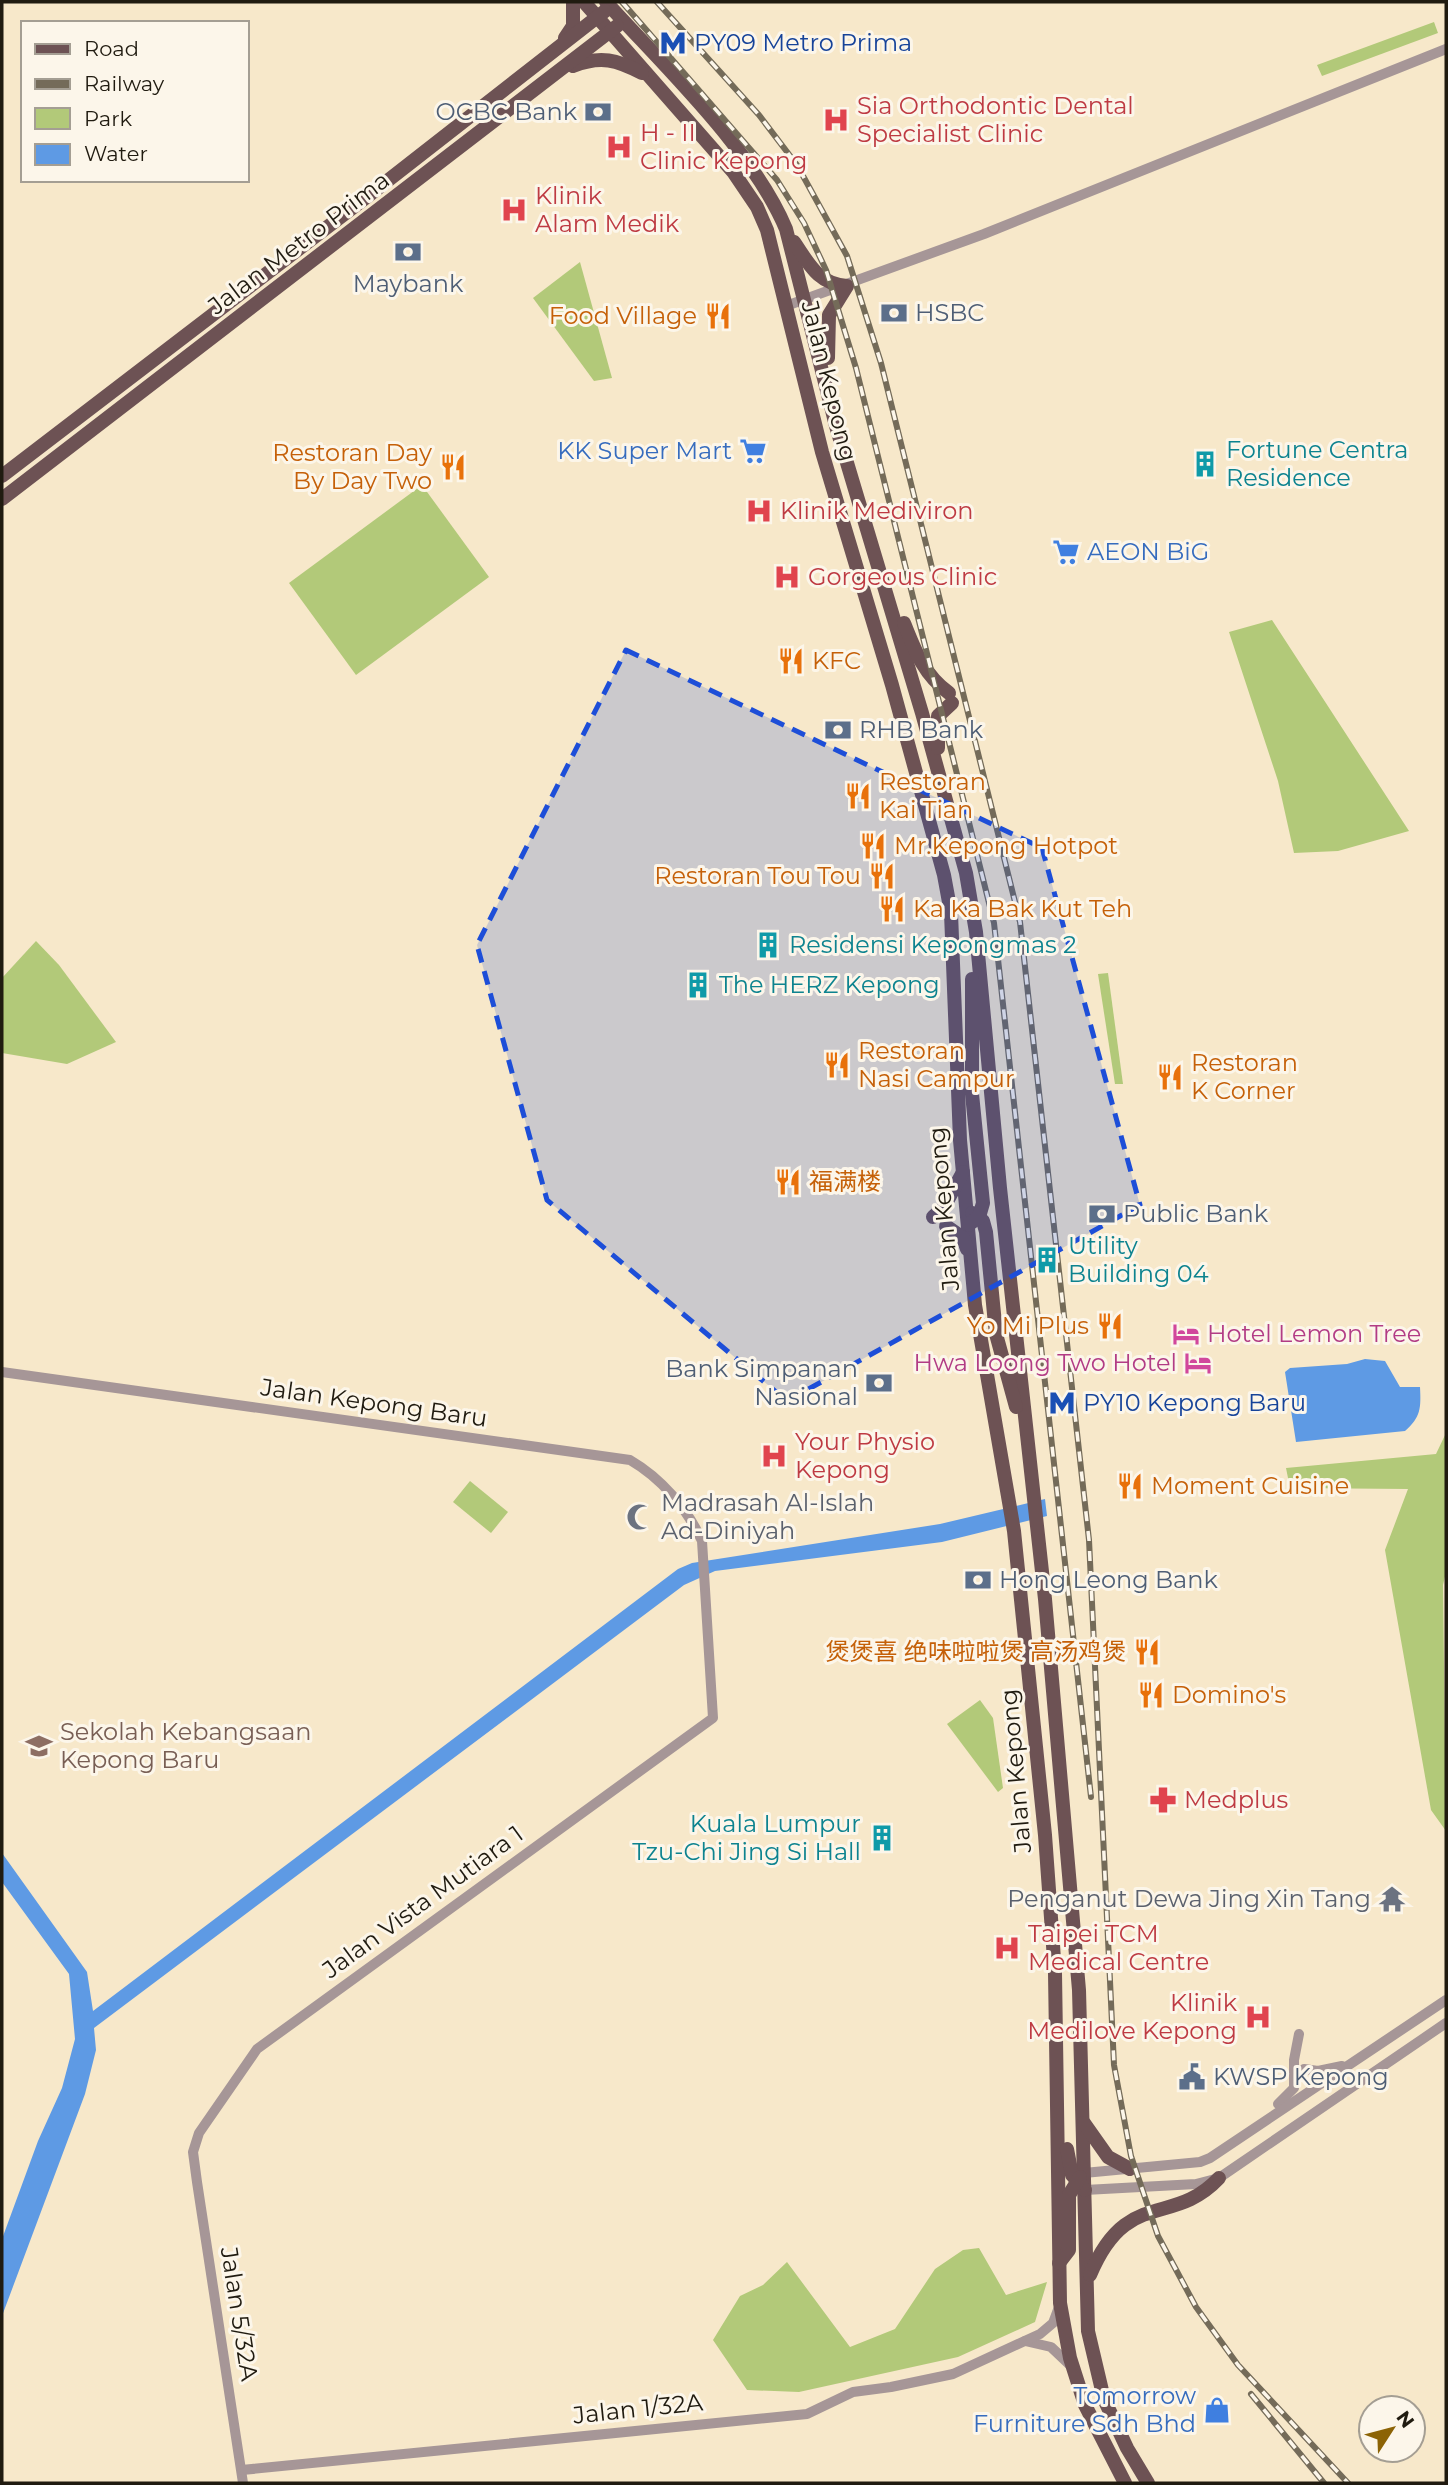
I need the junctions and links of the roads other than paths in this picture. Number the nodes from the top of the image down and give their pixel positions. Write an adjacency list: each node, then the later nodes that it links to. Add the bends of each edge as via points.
1 (573, 2): 8 (main road, via 573,26)
2 (584, 2): 4 (main road, Jalan Kepong)
3 (608, 4): 4 (main road, Jalan Metro Prima); 5 (main road, Jalan Kepong)
4 (598, 17): 6 (main road, Jalan Kepong); 8 (main road, Jalan Metro Prima)
5 (623, 21): 6 (main road, Jalan Metro Prima); 11 (main road, Jalan Kepong, via 733,144)
6 (611, 31): 9 (main road, Jalan Metro Prima); 10 (main road, Jalan Kepong)
7 (1446, 50): 12 (street)
8 (547, 57): 16 (main road, Jalan Metro Prima)
9 (559, 72): 10 (main road, via 587,60 605,59 618,60); 17 (main road, Jalan Metro Prima)
10 (650, 77): 14 (main road, Jalan Kepong, via 734,173 757,207)
11 (786, 229): 12 (main road, via 817,275 834,285); 13 (main road, Jalan Kepong)
12 (847, 286): 13 (street); 15 (main road, via 829,315)
13 (806, 300): 14 (street); 15 (main road, Jalan Kepong)
14 (786, 306): 21 (main road, Jalan Kepong, via 822,452 944,875 951,913)
15 (828, 389): 18 (main road, Jalan Kepong)
16 (2, 476)
17 (2, 499)
18 (868, 534): 19 (main road, Jalan Kepong); 19 (main road, via 924,670 950,698 936,723)
19 (940, 781): 20 (main road, Jalan Kepong, via 966,873)
20 (976, 932): 23 (main road, via 971,1062 983,1203); 27 (main road, Jalan Kepong)
21 (963, 1171): 22 (main road, via 944,1207); 23 (main road, Jalan Kepong)
22 (933, 1217)
23 (971, 1218): 25 (main road, Jalan Kepong); 27 (main road, via 986,1232 996,1334)
24 (946, 1226): 25 (main road, via 963,1238)
25 (971, 1260): 30 (main road, Jalan Kepong, via 1014,1531 1038,1755)
26 (2, 1371): 28 (street, Jalan Kepong Baru, via 630,1460 656,1476 702,1541)
27 (1030, 1468): 36 (main road, Jalan Kepong, via 1079,1990)
28 (713, 1718): 37 (street, Jalan Vista Mutiara 1, via 257,2049 199,2133)
29 (1446, 2000): 33 (street)
30 (1056, 2023): 40 (main road, via 1067,2066 1067,2157); 41 (main road, Jalan Kepong)
31 (1446, 2023): 39 (street)
32 (1298, 2034): 35 (street, via 1294,2088)
33 (1353, 2063): 34 (street, via 1318,2071); 35 (street)
34 (1304, 2069)
35 (1264, 2121): 38 (street, via 1200,2162)
36 (1084, 2123): 38 (main road, via 1108,2157); 40 (main road, Jalan Kepong)
37 (193, 2152): 46 (street, Jalan 5/32A)
38 (1130, 2169): 40 (street)
39 (1220, 2178): 40 (street, via 1196,2184); 42 (main road, via 1191,2199 1129,2220 1103,2247)
40 (1082, 2181): 41 (main road, via 1069,2195 1069,2250); 42 (main road, Jalan Kepong)
41 (1059, 2263): 43 (main road, Jalan Kepong)
42 (1087, 2280): 49 (main road, Jalan Kepong, via 1088,2331 1100,2386)
43 (1060, 2303): 44 (street, Jalan 1/32A, via 1048,2329); 45 (main road, Jalan Kepong)
44 (1025, 2341): 45 (street, via 1058,2351); 46 (street, Jalan 1/32A, via 953,2374 853,2392 807,2414)
45 (1074, 2375): 48 (main road, Jalan Kepong)
46 (242, 2470): 47 (street, Jalan 5/32A)
47 (243, 2483)
48 (1125, 2483)
49 (1148, 2483)

